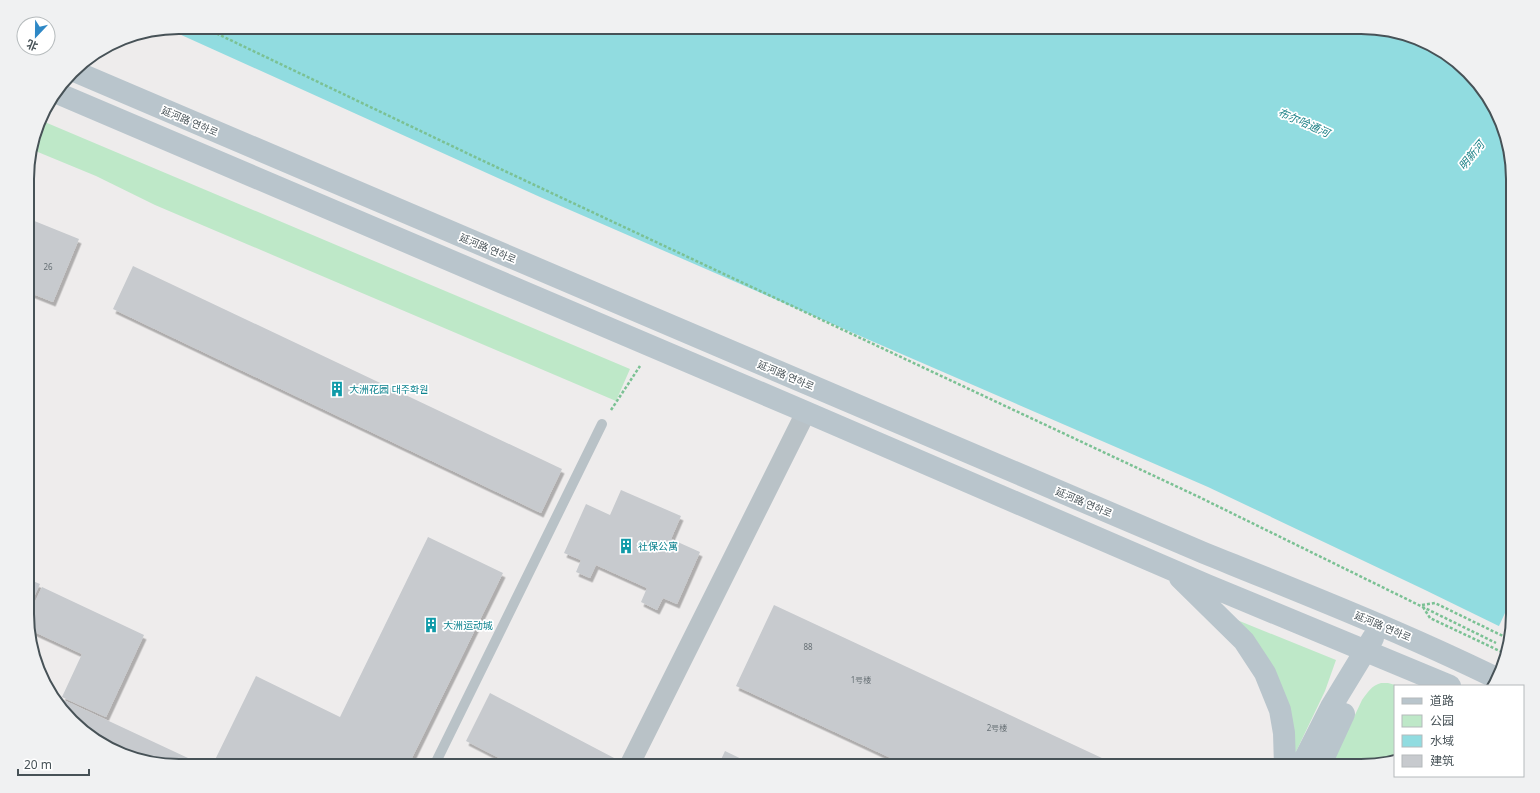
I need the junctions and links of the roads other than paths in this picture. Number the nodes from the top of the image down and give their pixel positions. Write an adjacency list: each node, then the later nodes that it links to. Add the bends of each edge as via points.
1 (79, 73): 6 (main road, 延河路 연하로, via 1182,544)
2 (61, 95): 3 (main road)
3 (806, 412): 5 (main road); 11 (street)
4 (602, 424): 10 (lane)
5 (1171, 568): 7 (main road); 12 (main road, via 1244,641 1265,673 1280,710)
6 (1387, 628): 7 (main road); 8 (main road, 延河路 연하로)
7 (1371, 653): 9 (main road); 13 (main road, via 1331,707); 14 (main road)
8 (1492, 676)
9 (1448, 685)
10 (437, 759)
11 (632, 759)
12 (1285, 759)
13 (1305, 759)
14 (1323, 759)

